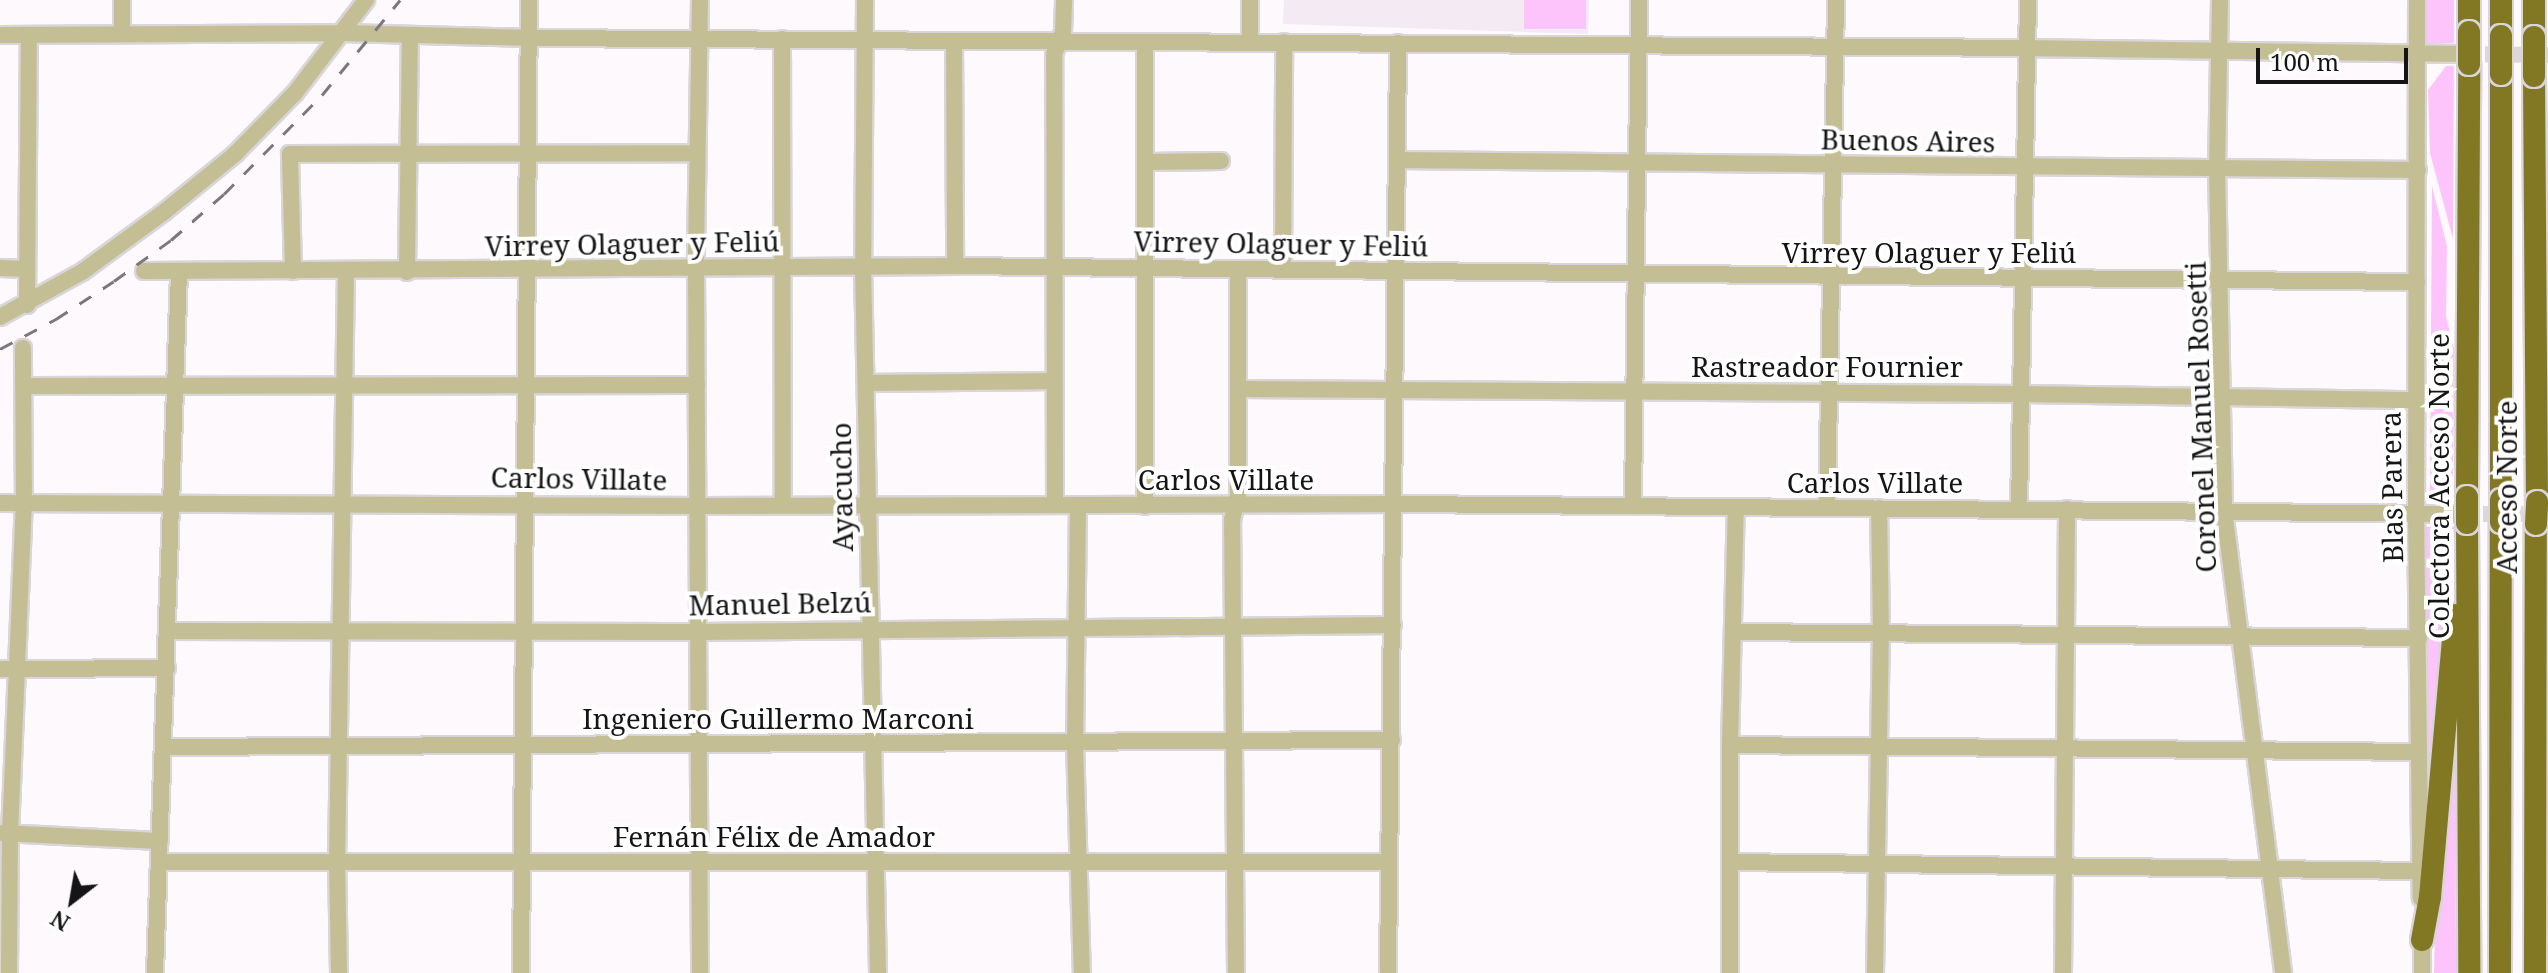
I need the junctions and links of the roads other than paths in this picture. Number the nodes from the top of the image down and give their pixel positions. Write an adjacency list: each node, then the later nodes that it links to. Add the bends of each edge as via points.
1 (122, 0): 16 (street)
2 (366, 0): 17 (street)
3 (529, 0): 21 (street)
4 (700, 0): 22 (street)
5 (865, 0): 24 (street, Ayacucho)
6 (1064, 0): 29 (street)
7 (1250, 0): 27 (street)
8 (1639, 0): 31 (street)
9 (1836, 0): 32 (street)
10 (2028, 0): 33 (street)
11 (2220, 0): 34 (street, Coronel Manuel Rosetti)
12 (2417, 0): 35 (street, Blas Parera)
13 (2469, 0): 36 (highway, Colectora Acceso Norte, bridge)
14 (2501, 0): 169 (highway, Acceso Norte, bridge)
15 (2534, 0): 170 (highway, Acceso Norte, bridge)
16 (122, 32): 17 (street); 19 (street)
17 (343, 33): 20 (street); 70 (street, via 295,93 235,154 127,239)
18 (0, 35): 19 (street)
19 (29, 35): 54 (street)
20 (410, 36): 21 (street); 38 (street)
21 (529, 38): 22 (street); 39 (street)
22 (699, 38): 23 (street); 37 (street)
23 (782, 39): 24 (street); 52 (street)
24 (863, 41): 25 (street); 49 (street, Ayacucho)
25 (954, 42): 29 (street); 48 (street)
26 (1145, 42): 27 (street); 29 (street); 42 (street)
27 (1250, 42): 28 (street)
28 (1284, 42): 30 (street); 58 (street)
29 (1058, 43): 53 (street)
30 (1398, 43): 31 (street); 40 (street)
31 (1638, 44): 32 (street); 43 (street)
32 (1835, 46): 33 (street); 44 (street)
33 (2028, 48): 34 (street); 45 (street)
34 (2219, 49): 35 (street); 46 (street, Coronel Manuel Rosetti)
35 (2416, 54): 36 (street); 47 (street, Blas Parera)
36 (2462, 59): 107 (highway, Colectora Acceso Norte)
37 (696, 153): 39 (street); 55 (street)
38 (408, 154): 39 (street); 62 (street, via 290,154); 64 (street)
39 (527, 154): 57 (street)
40 (1397, 160): 43 (street, Buenos Aires); 59 (street)
41 (1221, 161): 42 (street)
42 (1146, 162): 50 (street)
43 (1636, 163): 44 (street, Buenos Aires); 65 (street)
44 (1834, 165): 45 (street, Buenos Aires); 66 (street)
45 (2025, 167): 46 (street, Buenos Aires); 67 (street)
46 (2217, 168): 47 (street, Buenos Aires); 69 (street, Coronel Manuel Rosetti)
47 (2418, 170): 68 (street, Blas Parera)
48 (955, 266): 49 (street, Virrey Olaguer y Feliú); 53 (street, Virrey Olaguer y Feliú)
49 (863, 267): 52 (street, Virrey Olaguer y Feliú); 76 (street, Ayacucho)
50 (1146, 267): 53 (street, Virrey Olaguer y Feliú); 56 (street, Virrey Olaguer y Feliú); 99 (street)
51 (0, 268): 54 (street)
52 (783, 268): 55 (street, Virrey Olaguer y Feliú); 95 (street)
53 (1053, 268): 73 (street)
54 (27, 269): 70 (street)
55 (696, 269): 57 (street, Virrey Olaguer y Feliú); 78 (street)
56 (1238, 269): 58 (street, Virrey Olaguer y Feliú); 80 (street)
57 (526, 270): 64 (street, Virrey Olaguer y Feliú); 74 (street)
58 (1283, 270): 59 (street, Virrey Olaguer y Feliú)
59 (1396, 270): 65 (street, Virrey Olaguer y Feliú); 81 (street)
60 (144, 271): 61 (street, Virrey Olaguer y Feliú)
61 (179, 271): 62 (street, Virrey Olaguer y Feliú); 77 (street)
62 (293, 271): 63 (street, Virrey Olaguer y Feliú)
63 (346, 272): 64 (street, Virrey Olaguer y Feliú); 75 (street)
64 (407, 272)
65 (1634, 274): 66 (street, Virrey Olaguer y Feliú); 82 (street)
66 (1831, 277): 67 (street, Virrey Olaguer y Feliú); 83 (street)
67 (2023, 277): 69 (street, Virrey Olaguer y Feliú); 84 (street)
68 (2417, 282): 69 (street, Virrey Olaguer y Feliú); 86 (street, Blas Parera)
69 (2220, 283): 85 (street, Coronel Manuel Rosetti)
70 (27, 305): 71 (street)
71 (0, 317)
72 (23, 348): 79 (street)
73 (1054, 381): 76 (street); 93 (street)
74 (525, 382): 75 (street); 78 (street); 91 (street)
75 (344, 383): 77 (street); 90 (street)
76 (866, 383): 92 (street, Ayacucho)
77 (176, 385): 79 (street); 88 (street)
78 (697, 385): 98 (street)
79 (24, 386): 89 (street)
80 (1238, 389): 81 (street, Rastreador Fournier); 97 (street)
81 (1395, 390): 82 (street, Rastreador Fournier); 94 (street)
82 (1634, 391): 83 (street, Rastreador Fournier); 100 (street)
83 (1829, 392): 84 (street, Rastreador Fournier); 102 (street)
84 (2022, 394): 85 (street, Rastreador Fournier); 104 (street)
85 (2222, 398): 86 (street, Rastreador Fournier); 106 (street, Coronel Manuel Rosetti)
86 (2416, 400): 108 (street, Blas Parera)
87 (0, 503): 89 (street, Carlos Villate)
88 (174, 503): 89 (street, Carlos Villate); 90 (street, Carlos Villate); 115 (street)
89 (24, 504): 124 (street)
90 (343, 504): 91 (street, Carlos Villate); 114 (street)
91 (522, 504): 98 (street, Carlos Villate); 113 (street)
92 (867, 504): 93 (street, Carlos Villate); 95 (street, Carlos Villate); 111 (street, Ayacucho)
93 (1055, 504): 96 (street, Carlos Villate)
94 (1394, 504): 97 (street, Carlos Villate); 100 (street, Carlos Villate); 109 (street)
95 (783, 505): 98 (street, Carlos Villate)
96 (1078, 505): 99 (street, Carlos Villate); 112 (street)
97 (1236, 505): 99 (street, Carlos Villate); 110 (street)
98 (700, 506): 116 (street)
99 (1145, 506)
100 (1633, 506): 101 (street, Carlos Villate)
101 (1736, 507): 102 (street, Carlos Villate); 117 (street)
102 (1827, 507): 103 (street, Carlos Villate)
103 (1879, 508): 104 (street, Carlos Villate); 118 (street)
104 (2019, 509): 105 (street, Carlos Villate)
105 (2067, 509): 106 (street, Carlos Villate); 119 (street)
106 (2224, 511): 108 (street, Carlos Villate); 120 (street, Coronel Manuel Rosetti)
107 (2463, 511): 108 (street, Carlos Villate); 153 (highway); 168 (highway, Colectora Acceso Norte)
108 (2416, 512): 121 (street, Blas Parera)
109 (1393, 625): 110 (street, Manuel Belzú); 125 (street)
110 (1233, 626): 112 (street, Manuel Belzú); 126 (street)
111 (871, 627): 112 (street, Manuel Belzú); 116 (street, Manuel Belzú); 128 (street, Ayacucho)
112 (1079, 627): 127 (street)
113 (523, 629): 114 (street, Manuel Belzú); 116 (street, Manuel Belzú); 131 (street)
114 (341, 630): 115 (street, Manuel Belzú); 134 (street)
115 (169, 631): 122 (street)
116 (700, 632): 129 (street)
117 (1733, 632): 118 (street); 130 (street)
118 (1881, 633): 119 (street); 133 (street)
119 (2065, 635): 120 (street); 135 (street)
120 (2239, 638): 121 (street); 136 (street, Coronel Manuel Rosetti)
121 (2419, 638): 137 (street, Blas Parera)
122 (167, 668): 124 (street); 132 (street)
123 (0, 669): 124 (street)
124 (18, 670): 138 (street)
125 (1392, 740): 126 (street, Ingeniero Guillermo Marconi); 144 (street)
126 (1233, 741): 127 (street, Ingeniero Guillermo Marconi); 143 (street)
127 (1075, 742): 128 (street, Ingeniero Guillermo Marconi); 140 (street)
128 (873, 744): 129 (street, Ingeniero Guillermo Marconi); 142 (street, Ayacucho)
129 (701, 745): 131 (street, Ingeniero Guillermo Marconi); 148 (street)
130 (1730, 745): 133 (street); 145 (street)
131 (522, 746): 134 (street, Ingeniero Guillermo Marconi); 147 (street)
132 (164, 747): 134 (street, Ingeniero Guillermo Marconi); 139 (street)
133 (1878, 747): 135 (street); 149 (street)
134 (339, 748): 146 (street)
135 (2063, 748): 136 (street); 150 (street)
136 (2254, 750): 137 (street); 151 (street, Coronel Manuel Rosetti)
137 (2419, 752): 152 (street, Blas Parera)
138 (5, 833): 139 (street); 154 (street)
139 (160, 841): 141 (street)
140 (1080, 861): 142 (street, Fernán Félix de Amador); 143 (street, Fernán Félix de Amador); 160 (street)
141 (160, 862): 146 (street, Fernán Félix de Amador); 155 (street)
142 (875, 862): 148 (street, Fernán Félix de Amador); 159 (street, Ayacucho)
143 (1234, 862): 144 (street, Fernán Félix de Amador); 161 (street)
144 (1388, 862): 162 (street)
145 (1730, 862): 149 (street); 163 (street)
146 (337, 863): 147 (street, Fernán Félix de Amador); 156 (street)
147 (521, 863): 148 (street, Fernán Félix de Amador); 157 (street)
148 (701, 863): 158 (street)
149 (1877, 864): 150 (street); 164 (street)
150 (2062, 867): 151 (street); 165 (street)
151 (2270, 869): 152 (street); 166 (street, Coronel Manuel Rosetti)
152 (2421, 871): 153 (street, Blas Parera)
153 (2422, 940): 167 (street, Blas Parera)
154 (9, 973)
155 (155, 973)
156 (339, 973)
157 (521, 973)
158 (700, 973)
159 (878, 973)
160 (1082, 973)
161 (1236, 973)
162 (1388, 973)
163 (1730, 973)
164 (1875, 973)
165 (2063, 973)
166 (2283, 973)
167 (2422, 973)
168 (2469, 973)
169 (2500, 973)
170 (2535, 973)

